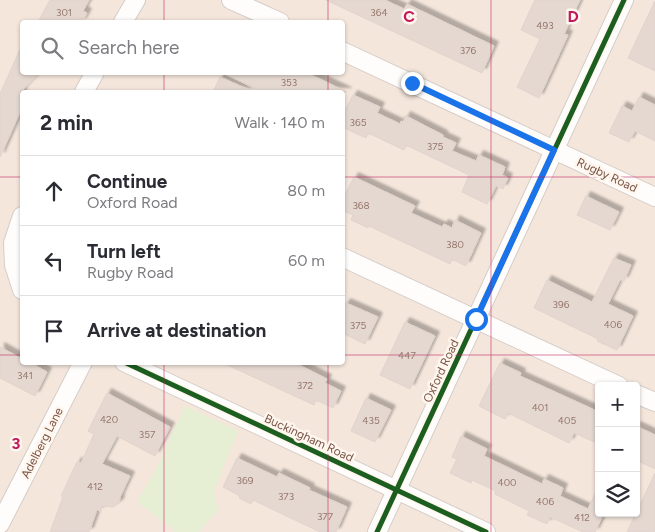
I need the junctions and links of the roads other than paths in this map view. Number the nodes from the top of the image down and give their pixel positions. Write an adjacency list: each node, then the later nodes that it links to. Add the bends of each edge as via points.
1 (136, 0): 4 (street)
2 (231, 0): 5 (street)
3 (624, 0): 9 (street, Oxford Road)
4 (125, 20)
5 (276, 20)
6 (345, 52): 9 (street, Rugby Road)
7 (93, 75): 8 (street)
8 (85, 90)
9 (554, 150): 10 (street, Rugby Road); 15 (street, Oxford Road)
10 (655, 196)
11 (20, 222): 13 (street)
12 (345, 258): 15 (street)
13 (7, 266): 14 (street)
14 (20, 287)
15 (476, 319): 18 (street); 21 (street, Oxford Road)
16 (81, 365): 22 (street, Adelberg Lane)
17 (130, 365): 21 (street, Buckingham Road)
18 (610, 382)
19 (640, 396): 20 (street)
20 (655, 402)
21 (396, 490): 23 (street, Oxford Road); 24 (street, Buckingham Road)
22 (0, 524)
23 (377, 532)
24 (486, 532)

